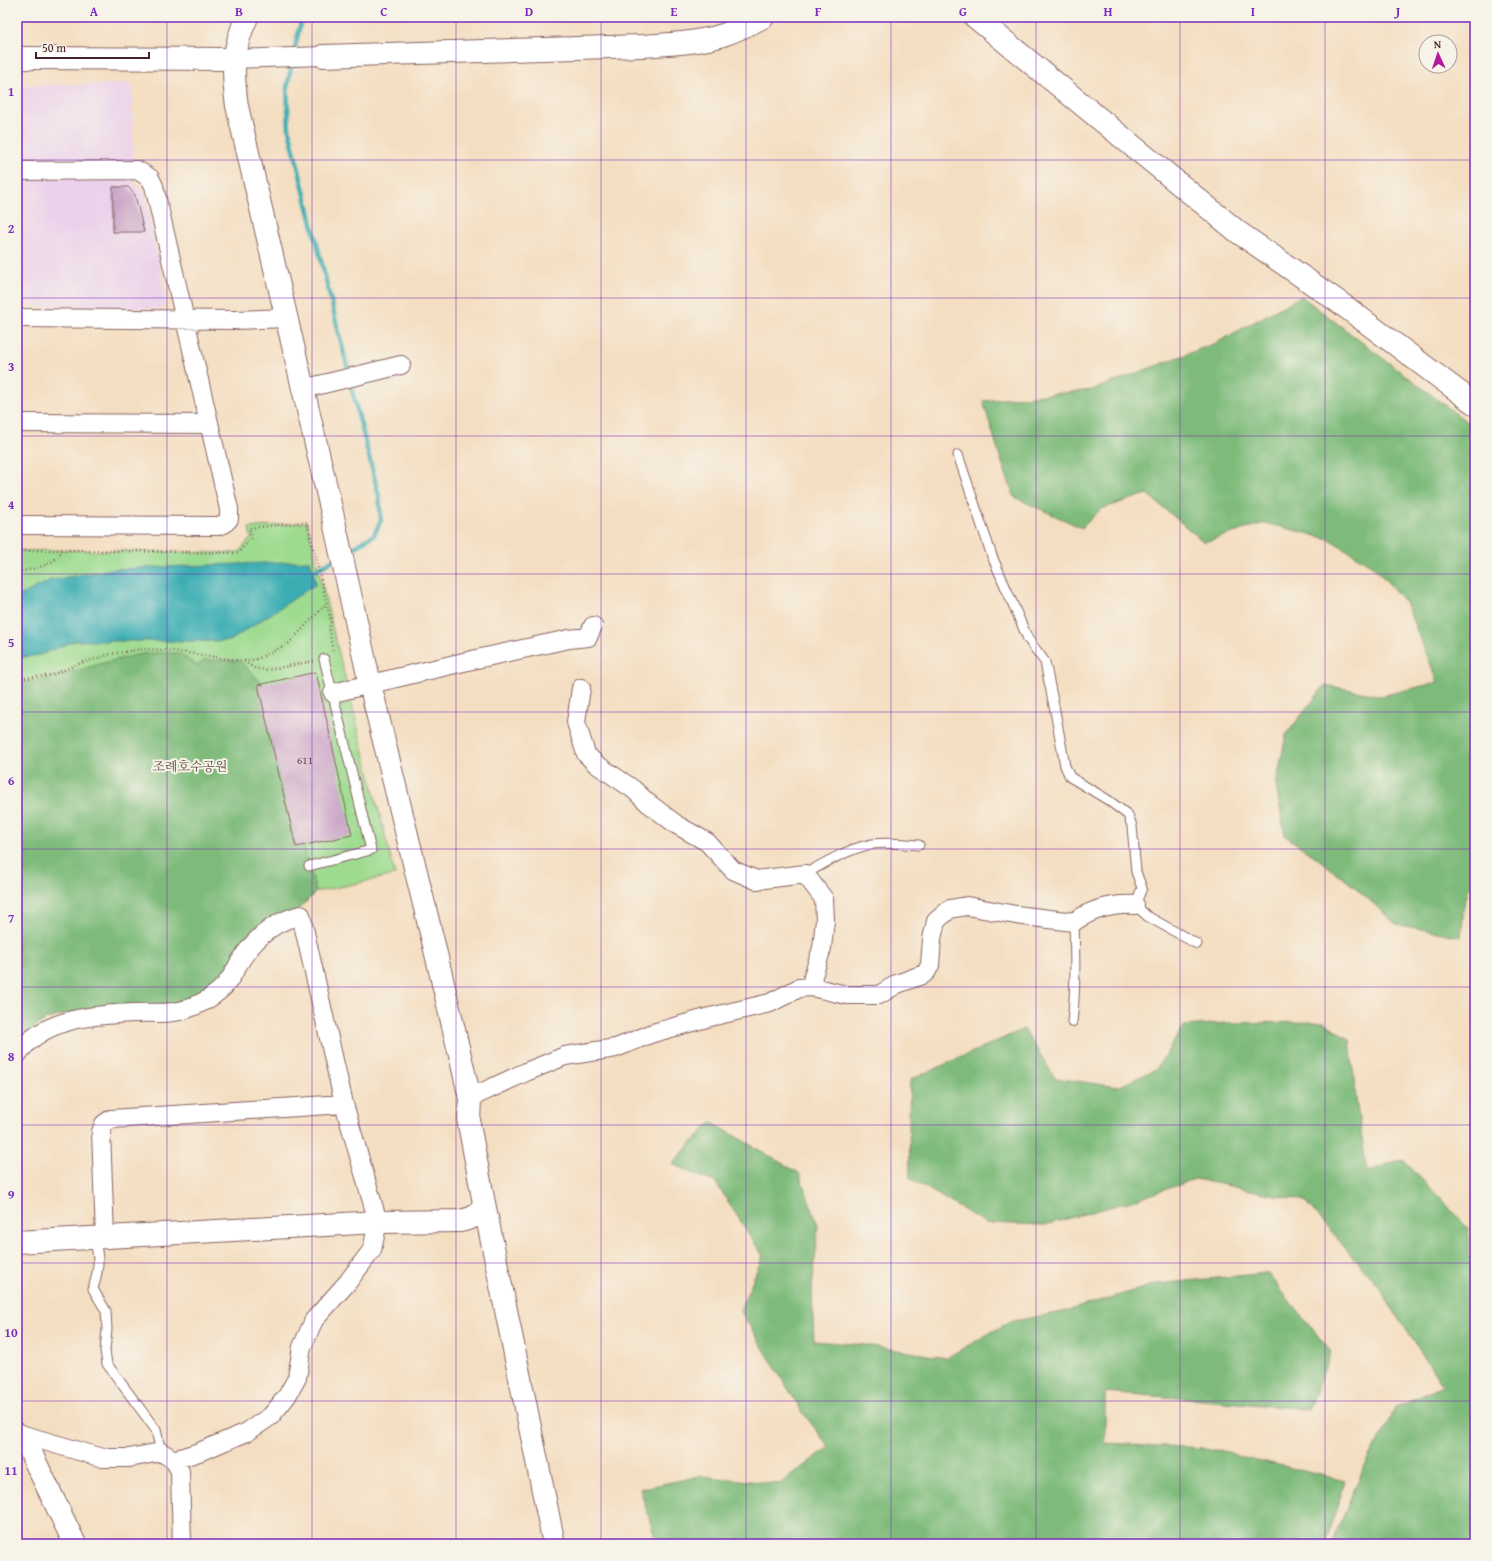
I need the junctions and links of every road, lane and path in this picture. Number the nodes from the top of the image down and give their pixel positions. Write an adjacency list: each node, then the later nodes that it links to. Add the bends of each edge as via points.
1 (247, 17): 6 (street, via 236,45)
2 (763, 17): 4 (street, via 722,35 688,42 642,46)
3 (975, 17): 13 (street, via 1238,232)
4 (323, 56): 6 (street)
5 (17, 58): 6 (street)
6 (234, 59): 9 (street, via 237,106)
7 (17, 171): 10 (street, via 136,170 150,178)
8 (17, 318): 10 (street)
9 (286, 318): 10 (street); 12 (street)
10 (185, 319): 15 (street)
11 (402, 365): 12 (street)
12 (303, 389): 26 (street)
13 (1473, 399)
14 (17, 423): 15 (street)
15 (210, 424): 17 (street, via 229,509 229,519 224,524)
16 (958, 455): 32 (lane, via 997,568 1028,639 1045,662 1065,766 1070,777 1128,815 1132,826 1136,872 1142,888)
17 (17, 525)
18 (62, 550): 19 (path); 20 (path, via 51,563); 21 (path, via 238,553 251,538 249,528 307,522)
19 (17, 551)
20 (17, 572)
21 (327, 604): 23 (path, via 334,657); 24 (path, via 288,644 257,659)
22 (593, 626): 26 (street, via 588,637 480,658)
23 (324, 659): 24 (path, via 267,670 254,668); 28 (lane)
24 (244, 661): 25 (path, via 143,649 112,654 52,675)
25 (17, 679)
26 (370, 684): 28 (street); 38 (street)
27 (581, 688): 31 (street, via 576,722 586,754 596,764 633,789 648,804 677,825 707,842 733,870 756,880)
28 (333, 693): 30 (lane, via 371,850)
29 (918, 845): 31 (lane, via 872,844 837,856)
30 (309, 866)
31 (805, 874): 35 (street, via 824,899 822,948)
32 (1135, 905): 33 (street, via 1104,907 1084,914); 34 (lane, via 1147,916)
33 (1074, 922): 35 (street, via 967,906 950,909 936,921 930,965 924,974 897,984 879,996 846,995); 36 (lane)
34 (1197, 944)
35 (812, 987): 38 (street, via 799,988 770,1003 653,1033 616,1048 565,1056)
36 (1072, 1022)
37 (17, 1055): 39 (street, via 21,1048 38,1035 61,1022 90,1016 161,1014 204,1002 220,991 245,954 264,933 279,922 301,915)
38 (470, 1098): 40 (street, via 469,1124)
39 (344, 1104): 41 (street); 42 (street, via 111,1119 104,1124 101,1132)
40 (484, 1202): 41 (street, via 480,1212 472,1218 460,1221); 48 (street)
41 (378, 1222): 42 (street); 45 (street, via 372,1250 314,1320 302,1348 297,1378 271,1416 247,1432 199,1452)
42 (100, 1238): 43 (street); 45 (lane, via 98,1268 92,1289 106,1311 107,1364 156,1430)
43 (17, 1242)
44 (17, 1434): 45 (street, via 104,1458); 46 (street, via 29,1449)
45 (167, 1456): 47 (street, via 180,1472)
46 (74, 1544)
47 (182, 1544)
48 (554, 1544)

